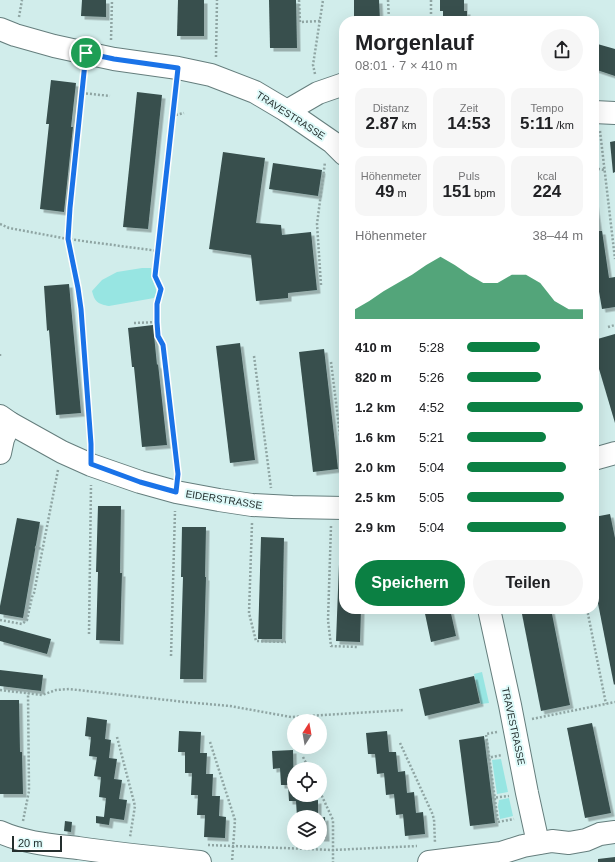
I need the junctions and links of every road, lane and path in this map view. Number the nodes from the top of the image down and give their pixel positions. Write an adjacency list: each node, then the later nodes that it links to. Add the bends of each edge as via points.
1 (112, 0): 12 (path, via 111,40)
2 (216, 0): 14 (path, via 216,62)
3 (299, 0): 9 (path, via 300,22)
4 (323, 0): 9 (path)
5 (388, 0): 7 (path)
6 (430, 0): 8 (path)
7 (389, 16)
8 (431, 16)
9 (320, 21): 17 (path, via 313,65)
10 (0, 29): 11 (street, TRAVESTRASSE)
11 (86, 53): 12 (street, TRAVESTRASSE); 16 (path)
12 (114, 59): 13 (street, TRAVESTRASSE)
13 (178, 68): 14 (street, TRAVESTRASSE); 22 (path)
14 (211, 75): 19 (street, TRAVESTRASSE, via 255,92)
15 (339, 86): 17 (street)
16 (82, 93): 18 (path); 27 (path)
17 (318, 93): 19 (street)
18 (110, 96)
19 (287, 111): 23 (street, TRAVESTRASSE)
20 (184, 113): 22 (path)
21 (602, 113): 25 (path)
22 (172, 116): 28 (path)
23 (338, 148): 30 (path, via 326,157 317,224)
24 (599, 169): 25 (path)
25 (604, 170): 29 (path)
26 (0, 224): 27 (path)
27 (68, 239): 28 (path); 47 (path, via 81,309)
28 (158, 251): 31 (path, via 155,276 161,289 157,304)
29 (615, 259)
30 (321, 285)
31 (157, 322): 32 (path); 36 (path)
32 (134, 323)
33 (615, 325): 34 (path)
34 (608, 327)
35 (155, 340): 36 (path)
36 (160, 340): 48 (path, via 163,345 178,474)
37 (0, 354): 39 (path)
38 (254, 356): 50 (path)
39 (0, 357)
40 (331, 362): 42 (path)
41 (5, 420): 43 (street, EIDERSTRASSE); 44 (street)
42 (339, 427)
43 (62, 452): 47 (street, EIDERSTRASSE); 53 (path)
44 (0, 453)
45 (615, 453): 46 (street)
46 (599, 458)
47 (91, 464): 48 (street, EIDERSTRASSE); 59 (path)
48 (176, 492): 49 (street, EIDERSTRASSE); 62 (path)
49 (252, 505): 50 (street, EIDERSTRASSE); 60 (path, via 249,613 256,641)
50 (274, 506): 51 (street, EIDERSTRASSE)
51 (338, 508): 61 (path, via 328,620 331,646)
52 (36, 548): 53 (path)
53 (42, 549): 55 (path)
54 (28, 591): 55 (path)
55 (34, 592): 58 (path, via 27,620 22,624)
56 (489, 614): 68 (street, TRAVESTRASSE)
57 (588, 614): 66 (path)
58 (0, 620)
59 (89, 634)
60 (286, 642)
61 (357, 647)
62 (171, 656)
63 (0, 690): 64 (path)
64 (28, 693): 67 (path, via 42,695 69,689 230,706 291,717); 77 (path, via 29,791)
65 (615, 702): 66 (path)
66 (606, 704): 68 (path)
67 (404, 710)
68 (514, 726): 75 (street, TRAVESTRASSE); 75 (path, via 486,734 498,822)
69 (117, 737): 82 (path, via 135,806)
70 (210, 742): 79 (path, via 235,820)
71 (400, 743): 83 (path, via 434,819)
72 (303, 757): 73 (path)
73 (306, 762)
74 (325, 802): 80 (path, via 333,820)
75 (532, 815): 78 (street, TRAVESTRASSE)
76 (615, 832): 78 (street, via 568,843)
77 (10, 836): 82 (street, via 45,844)
78 (538, 843): 83 (street, via 501,853)
79 (233, 846): 80 (path); 81 (path); 84 (path)
80 (333, 850): 83 (path); 85 (path)
81 (200, 853): 82 (street)
82 (128, 855)
83 (428, 856)
84 (232, 862)
85 (333, 862)

